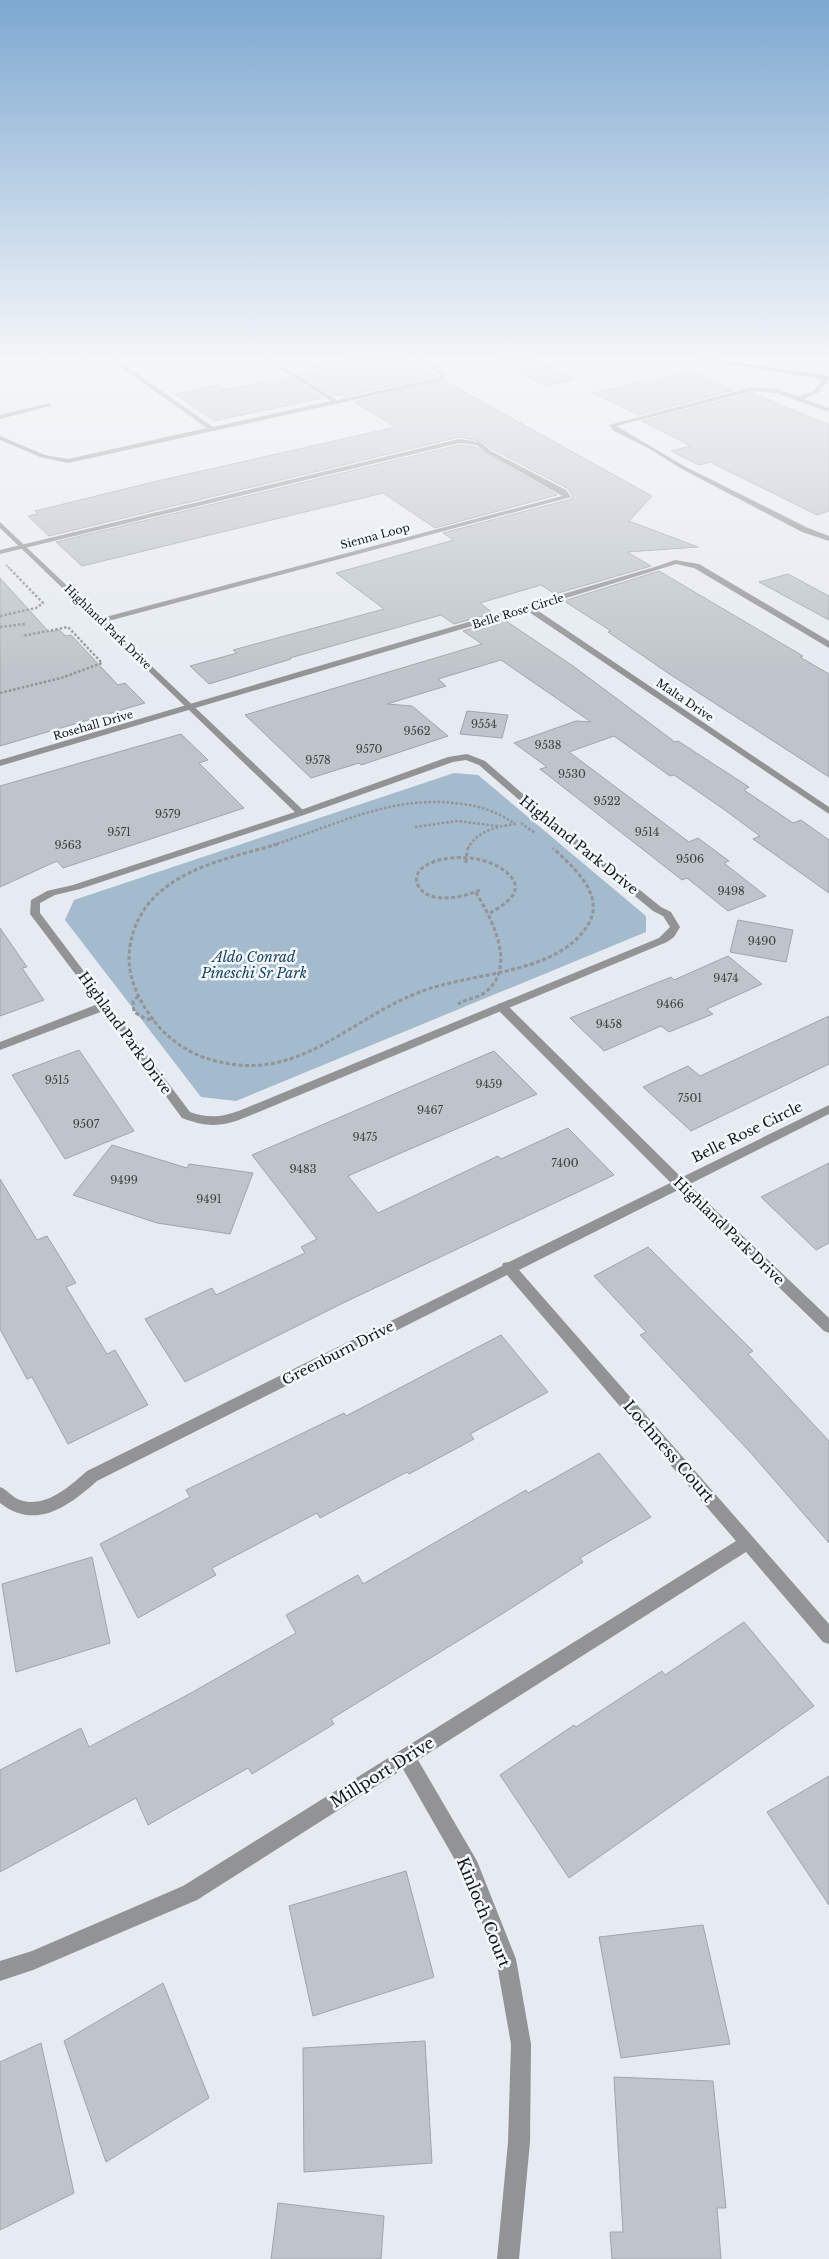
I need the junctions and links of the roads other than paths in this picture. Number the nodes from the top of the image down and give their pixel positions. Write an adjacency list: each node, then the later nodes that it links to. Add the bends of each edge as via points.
1 (362, 464): 6 (street, Sienna Loop)
2 (512, 464): 9 (street, Sienna Loop, via 567,497)
3 (678, 464): 5 (street, via 805,530)
4 (0, 524): 6 (street, Highland Park Drive)
5 (829, 539)
6 (24, 546): 7 (street); 9 (street, Highland Park Drive)
7 (0, 552)
8 (528, 608): 10 (street, Belle Rose Circle, via 683,562 696,566); 11 (street, Belle Rose Circle); 13 (street, Malta Drive)
9 (101, 621): 11 (street, Highland Park Drive)
10 (829, 645)
11 (191, 707): 12 (street, Rosehall Drive); 14 (street, Highland Park Drive)
12 (0, 763)
13 (829, 811)
14 (301, 813): 15 (street, Highland Park Drive, via 51,893 35,902 35,914); 16 (street, Highland Park Drive, via 451,759 467,757 482,763 545,818 667,914 675,927 663,940)
15 (105, 1006): 16 (street, Highland Park Drive, via 186,1115 215,1123); 17 (street)
16 (502, 1007): 19 (street, Highland Park Drive)
17 (0, 1046)
18 (829, 1109): 19 (street, Belle Rose Circle)
19 (679, 1183): 20 (street, Greenburn Drive); 21 (street, Highland Park Drive)
20 (508, 1267): 22 (street, Greenburn Drive, via 92,1476 72,1494 44,1508 17,1507); 23 (street, Lochness Court)
21 (829, 1326)
22 (0, 1494)
23 (749, 1542): 24 (street, Lochness Court); 25 (street, Millport Drive)
24 (829, 1636)
25 (406, 1757): 26 (street, Millport Drive, via 190,1893); 27 (street, Kinloch Court, via 470,1868 506,1959 521,2044 519,2142)
26 (0, 1971)
27 (508, 2259)

